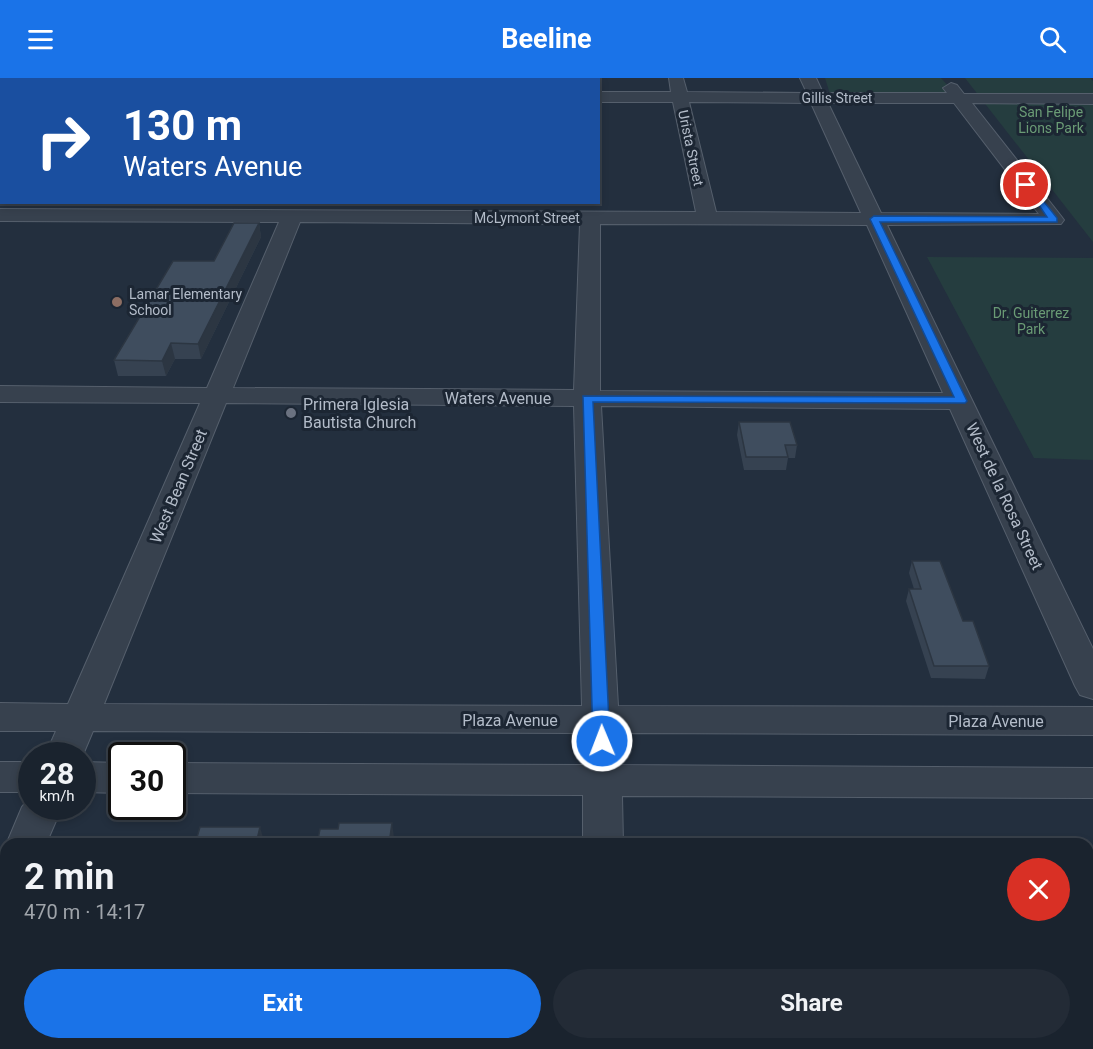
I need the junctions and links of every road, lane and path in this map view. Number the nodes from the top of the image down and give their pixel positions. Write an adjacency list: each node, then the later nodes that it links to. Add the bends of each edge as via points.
1 (676, 78): 5 (street, Urista Street)
2 (943, 78): 6 (street)
3 (813, 88): 5 (street, Gillis Street); 6 (street, Gillis Street); 16 (street, West de la Rosa Street)
4 (600, 97): 5 (street, Gillis Street)
5 (680, 97): 15 (street, Urista Street)
6 (959, 98): 7 (street, Gillis Street); 16 (street, McLymont Street, via 1054,220)
7 (1093, 99)
8 (52, 209): 9 (street, McLymont Street); 12 (street, McLymont Street)
9 (214, 209): 13 (street, McLymont Street)
10 (372, 210): 11 (street, McLymont Street); 13 (street, McLymont Street)
11 (537, 210): 14 (street, McLymont Street)
12 (0, 215)
13 (292, 217): 18 (street, West Bean Street)
14 (590, 218): 15 (street, McLymont Street); 19 (street)
15 (707, 218): 16 (street, McLymont Street)
16 (874, 219): 20 (street, West de la Rosa Street)
17 (0, 394): 18 (street, Waters Avenue)
18 (217, 396): 19 (street, Waters Avenue); 23 (street, West Bean Street)
19 (587, 398): 20 (street, Waters Avenue); 24 (street)
20 (961, 401): 21 (street, West de la Rosa Street)
21 (1093, 686)
22 (0, 717): 23 (street, Plaza Avenue)
23 (80, 717): 24 (street, Plaza Avenue); 26 (street, West Bean Street)
24 (601, 720): 25 (street, Plaza Avenue); 30 (street)
25 (1093, 721)
26 (70, 742)
27 (0, 777): 28 (street)
28 (18, 777)
29 (186, 778): 30 (street)
30 (602, 782): 31 (street); 34 (street)
31 (1093, 783)
32 (36, 820): 33 (street)
33 (29, 838)
34 (603, 838)

